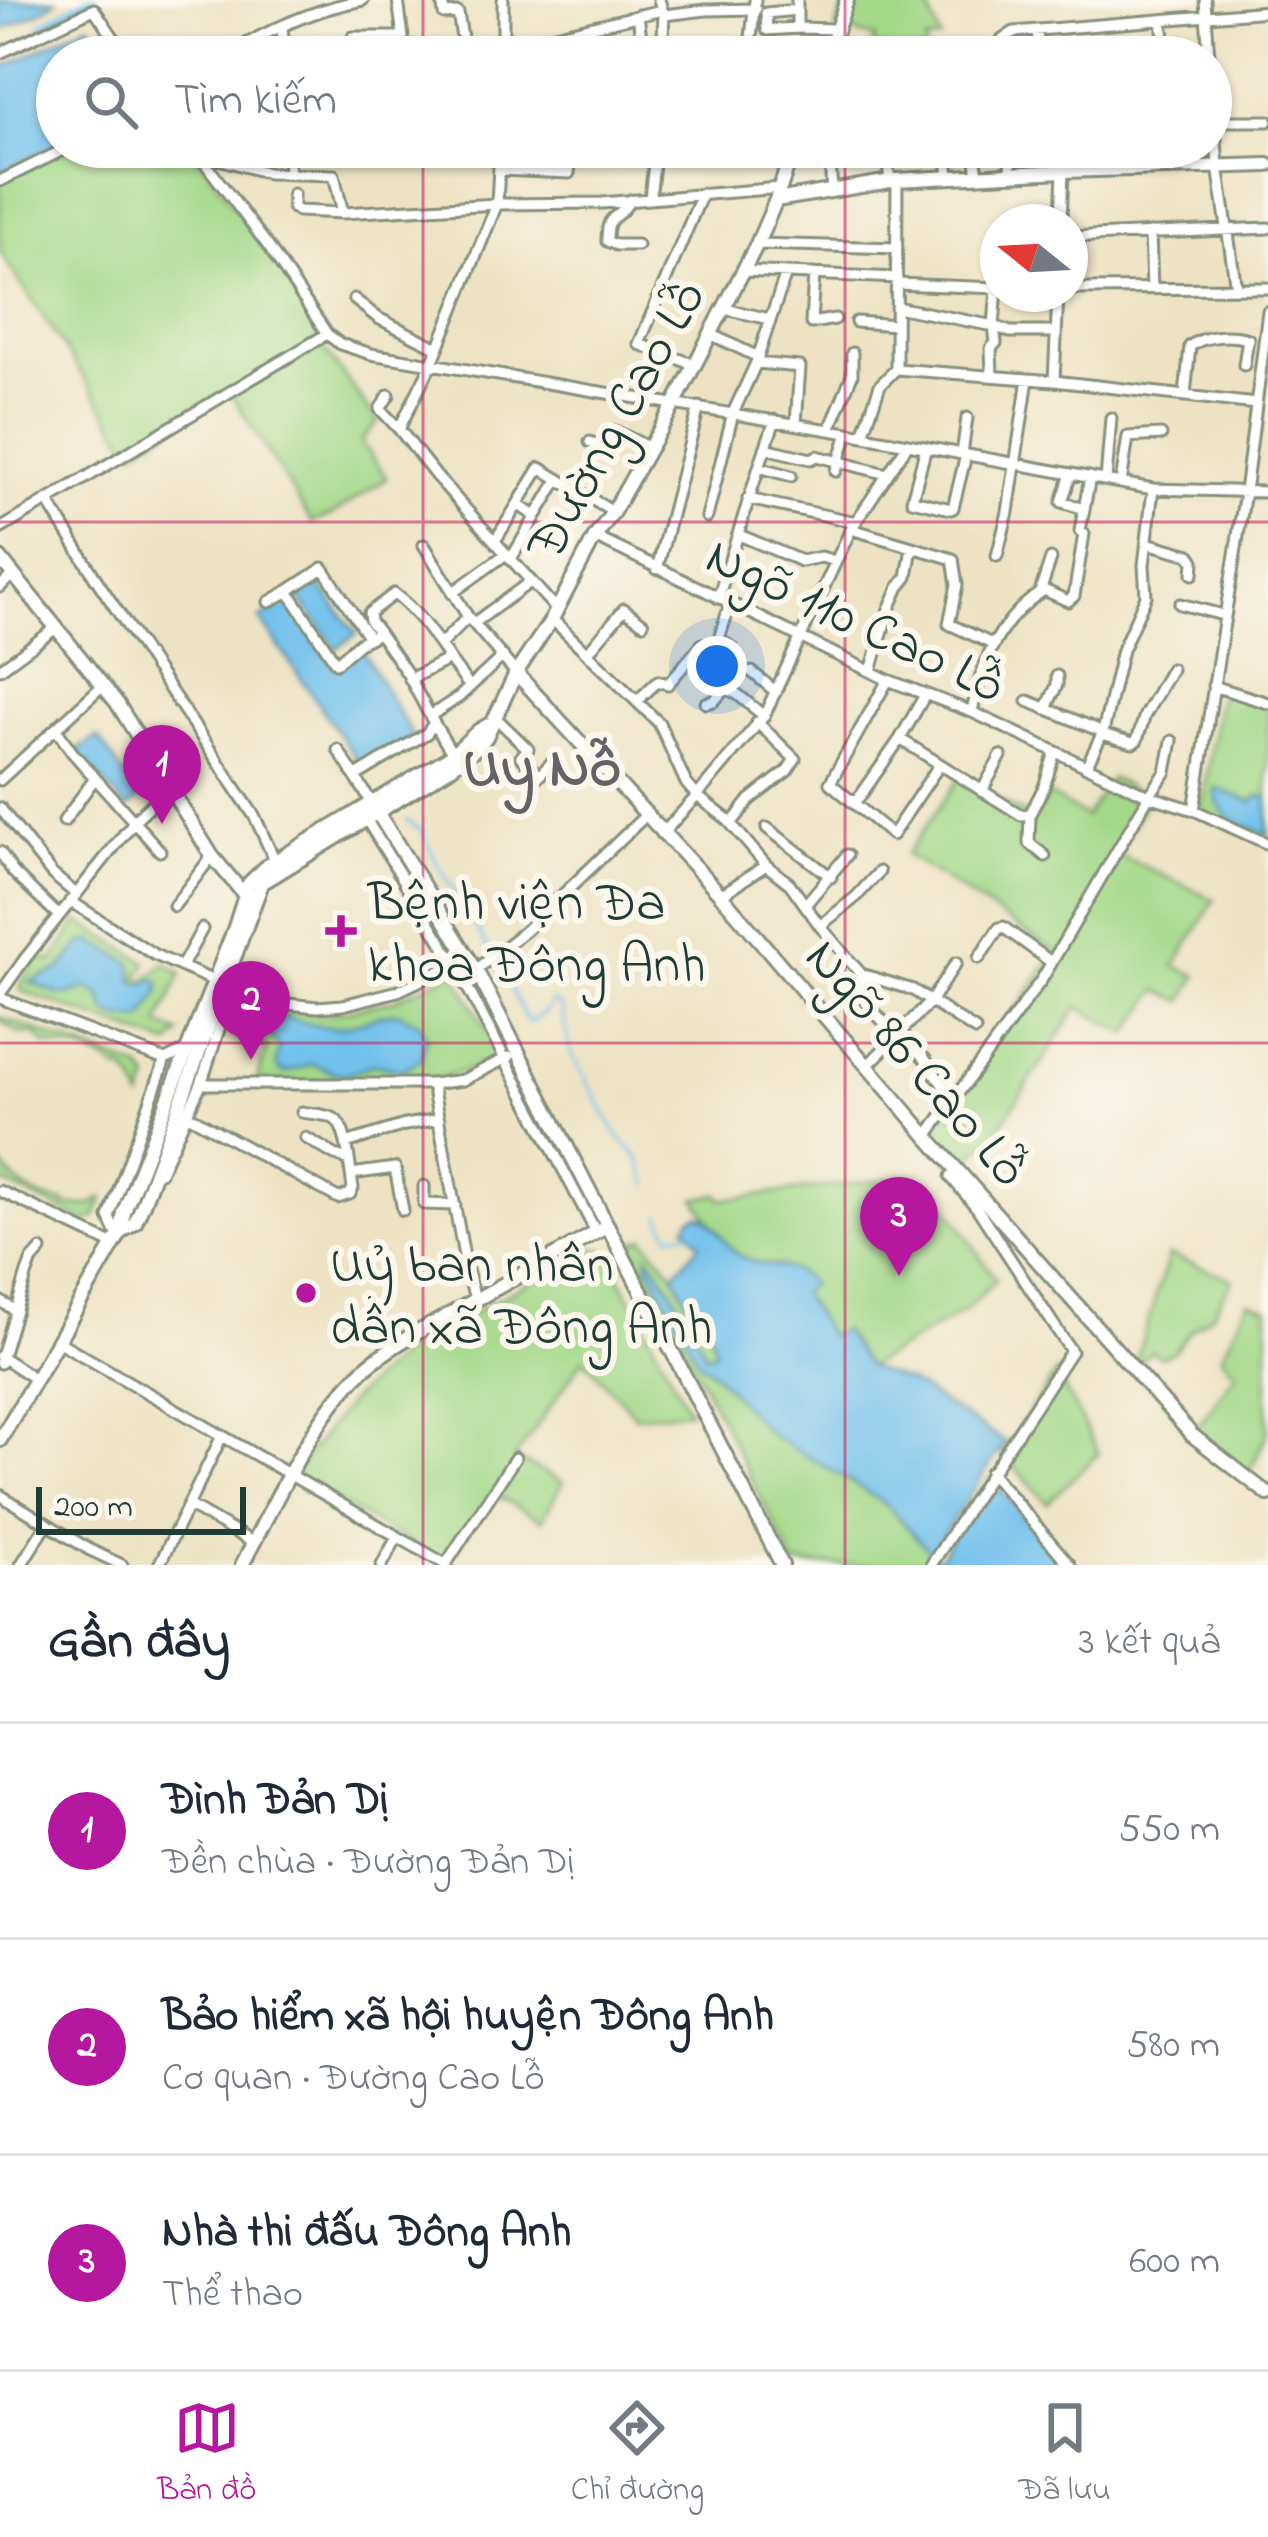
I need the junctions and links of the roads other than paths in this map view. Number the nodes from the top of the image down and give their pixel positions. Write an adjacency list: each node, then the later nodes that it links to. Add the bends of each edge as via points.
1 (363, 0): 14 (street)
2 (398, 0): 23 (street)
3 (442, 0): 24 (street, via 444,14 458,13)
4 (503, 0): 25 (street)
5 (847, 0): 16 (street)
6 (1205, 0): 12 (street)
7 (755, 4): 9 (street); 28 (street)
8 (797, 5): 15 (street); 15 (street, via 766,13 766,30)
9 (662, 8): 11 (street)
10 (1268, 10): 12 (street)
11 (638, 15): 26 (street); 27 (street)
12 (1206, 16): 13 (street); 33 (street)
13 (1162, 20): 17 (street); 32 (street)
14 (282, 28): 21 (street); 22 (street)
15 (797, 28): 16 (street)
16 (836, 29): 29 (street)
17 (1037, 30): 30 (street); 31 (street)
18 (36, 36): 34 (street)
19 (36, 36): 20 (street, via 94,9)
20 (113, 36)
21 (263, 36)
22 (284, 36)
23 (403, 36)
24 (462, 36)
25 (503, 36)
26 (561, 36)
27 (641, 36)
28 (751, 36)
29 (834, 36)
30 (1006, 36)
31 (1038, 36)
32 (1164, 36)
33 (1207, 36)
34 (0, 53)
35 (1232, 121): 36 (street)
36 (1268, 121)
37 (36, 163): 60 (street)
38 (1268, 165): 39 (street)
39 (1232, 166)
40 (209, 168): 102 (street)
41 (252, 168): 56 (street)
42 (289, 168): 56 (street)
43 (570, 168): 54 (street)
44 (653, 168): 66 (street)
45 (787, 168): 65 (street, Đường Cao Lỗ)
46 (830, 168): 62 (street)
47 (891, 168): 61 (street)
48 (948, 168): 59 (street)
49 (977, 168): 58 (street)
50 (1011, 168): 57 (street)
51 (1147, 168): 53 (street)
52 (1218, 168): 72 (street)
53 (1112, 169): 55 (street)
54 (500, 170): 68 (street)
55 (1063, 171): 57 (street); 69 (street)
56 (289, 174): 70 (street, via 334,175)
57 (1011, 174): 58 (street)
58 (978, 176): 59 (street)
59 (949, 177): 61 (street)
60 (0, 181)
61 (894, 181): 62 (street); 78 (street)
62 (832, 191): 65 (street)
63 (293, 194): 70 (street, via 298,211)
64 (701, 194): 65 (street); 66 (street); 109 (street, via 639,344)
65 (778, 194): 75 (street, Đường Cao Lỗ)
66 (650, 198): 67 (street)
67 (630, 200): 68 (street); 76 (street, via 607,223 607,241)
68 (497, 204): 70 (street); 105 (street)
69 (1062, 204)
70 (343, 213)
71 (1268, 228): 72 (street)
72 (1228, 230): 73 (street); 85 (street)
73 (1150, 233): 74 (street); 87 (street)
74 (1088, 236)
75 (757, 244): 77 (street); 79 (street, Đường Cao Lỗ)
76 (637, 245)
77 (839, 247): 78 (street); 82 (street)
78 (896, 248): 83 (street)
79 (743, 271): 80 (street); 91 (street, Đường Cao Lỗ)
80 (786, 273): 81 (street); 95 (street)
81 (814, 274): 82 (street); 96 (street, via 811,323)
82 (836, 275): 83 (street)
83 (896, 281): 84 (street); 90 (street)
84 (980, 287)
85 (1236, 288): 86 (street); 87 (street)
86 (1268, 288)
87 (1152, 289): 88 (street)
88 (1088, 290)
89 (354, 299): 105 (street)
90 (896, 307): 98 (street); 99 (street)
91 (725, 309): 95 (street); 103 (street, Đường Cao Lỗ)
92 (1268, 311): 101 (street)
93 (995, 312): 99 (street)
94 (1057, 312): 100 (street)
95 (770, 319): 107 (street)
96 (835, 319)
97 (856, 322): 98 (street)
98 (896, 326): 111 (street)
99 (994, 326): 100 (street); 113 (street)
100 (1056, 332): 115 (street)
101 (1265, 333): 104 (street); 112 (street)
102 (327, 334): 108 (street, via 371,354); 152 (street)
103 (712, 335): 107 (street); 109 (street, Đường Cao Lỗ)
104 (1248, 339): 110 (street); 117 (street, via 1190,346)
105 (438, 348): 108 (street)
106 (852, 353): 128 (street, via 852,375)
107 (757, 360): 122 (street); 126 (street, via 800,367)
108 (432, 364): 118 (street); 127 (street)
109 (695, 365): 118 (street, Đường Cao Lỗ)
110 (1244, 365)
111 (896, 369): 113 (street); 130 (street, via 880,385)
112 (1264, 371): 119 (street)
113 (992, 376): 114 (street)
114 (1028, 380): 115 (street); 138 (street)
115 (1054, 381): 117 (street)
116 (389, 395): 127 (street, via 380,409)
117 (1185, 395): 119 (street)
118 (675, 403): 120 (street); 135 (street, Đường Cao Lỗ)
119 (1256, 406): 121 (street); 149 (street)
120 (699, 407): 122 (street); 171 (street)
121 (1268, 410)
122 (733, 413): 125 (street); 157 (street)
123 (967, 418): 137 (street)
124 (1111, 418): 146 (street)
125 (775, 420): 126 (street); 136 (street)
126 (796, 424): 128 (street)
127 (399, 429): 162 (street)
128 (830, 429): 129 (street)
129 (848, 433): 130 (street); 139 (street)
130 (863, 435): 133 (street)
131 (1161, 435): 147 (street, via 1128,436)
132 (590, 442): 135 (street, via 607,450 615,431)
133 (908, 444): 134 (street); 141 (street)
134 (926, 447): 137 (street); 137 (street, via 912,500 951,509)
135 (650, 448): 155 (street, Đường Cao Lỗ)
136 (765, 448): 139 (street); 140 (street)
137 (964, 455): 138 (street)
138 (1014, 465): 142 (street); 167 (street)
139 (838, 466): 141 (street)
140 (759, 467): 143 (street); 151 (street)
141 (887, 474): 158 (street)
142 (1071, 474): 144 (street); 154 (street, via 1063,503)
143 (791, 476)
144 (1090, 477): 146 (street); 177 (street, via 1074,596)
145 (558, 480): 153 (street, via 541,468); 155 (street); 156 (street)
146 (1106, 480): 147 (street)
147 (1121, 483): 148 (street)
148 (1153, 489): 149 (street); 163 (street)
149 (1245, 492): 150 (street); 184 (street)
150 (1268, 492)
151 (748, 500): 158 (street); 160 (street)
152 (48, 501): 159 (street); 254 (street, via 255,817)
153 (518, 505): 156 (street); 162 (street)
154 (1078, 507)
155 (613, 512): 161 (street, Đường Cao Lỗ)
156 (536, 516): 166 (street)
157 (706, 517)
158 (853, 526): 165 (street); 170 (street)
159 (0, 530)
160 (739, 536): 170 (street, via 801,561); 179 (street)
161 (596, 537): 171 (street, Ngõ 110 Cao Lỗ); 183 (street, Đường Cao Lỗ)
162 (495, 541): 166 (street)
163 (1147, 543): 173 (street, via 1190,555); 220 (street, via 1146,596 1122,650)
164 (424, 545): 178 (street)
165 (912, 548): 191 (street, via 953,559 950,626); 199 (street)
166 (508, 556): 174 (street); 178 (street)
167 (998, 556)
168 (0, 558): 172 (street)
169 (1051, 559): 177 (street)
170 (835, 561): 189 (street)
171 (657, 568): 179 (street, Ngõ 110 Cao Lỗ)
172 (13, 574): 175 (street); 187 (street)
173 (1193, 574)
174 (530, 582): 183 (street); 185 (street)
175 (0, 587)
176 (288, 591): 180 (street); 188 (street, via 323,568); 188 (street, via 336,663)
177 (1040, 592): 191 (street)
178 (452, 593): 185 (street)
179 (718, 598): 181 (street, Ngõ 110 Cao Lỗ)
180 (269, 602)
181 (730, 604): 189 (street, Ngõ 110 Cao Lỗ); 193 (street, via 719,639)
182 (1180, 604): 184 (street)
183 (554, 614): 194 (street); 201 (street, Đường Cao Lỗ)
184 (1223, 616): 206 (street)
185 (471, 620): 192 (street); 195 (street)
186 (643, 623): 194 (street, via 624,610)
187 (56, 628): 197 (street); 205 (street)
188 (374, 636): 192 (street, via 369,613 394,594); 203 (street)
189 (800, 636): 199 (street, Ngõ 110 Cao Lỗ); 208 (street)
190 (702, 644): 210 (street, via 668,684 658,681)
191 (992, 644): 215 (street)
192 (440, 646): 196 (street)
193 (732, 648)
194 (588, 652): 210 (street)
195 (503, 656): 201 (street); 207 (street)
196 (448, 658): 203 (street); 207 (street)
197 (0, 669)
198 (1171, 669): 220 (street, via 1137,740)
199 (871, 671): 204 (street, Ngõ 110 Cao Lỗ)
200 (752, 672): 208 (street)
201 (516, 673): 218 (street, Đường Cao Lỗ); 242 (street, Ngõ 86 Cao Lỗ)
202 (1057, 676): 214 (street)
203 (410, 679): 216 (street)
204 (888, 680): 209 (street, Ngõ 110 Cao Lỗ); 237 (street, via 830,783)
205 (103, 685): 219 (street); 233 (street)
206 (1213, 686): 213 (street); 239 (street)
207 (470, 687): 216 (street)
208 (776, 692): 217 (street)
209 (926, 695): 215 (street, Ngõ 110 Cao Lỗ); 221 (street)
210 (638, 700): 235 (street)
211 (1028, 701): 214 (street)
212 (706, 703): 217 (street, via 725,688)
213 (1268, 703)
214 (1046, 709): 220 (street)
215 (972, 712): 224 (street, Ngõ 110 Cao Lỗ)
216 (432, 719): 225 (street); 230 (street, via 427,733)
217 (760, 719): 235 (street); 245 (street, via 795,759)
218 (493, 720): 225 (street, Đường Cao Lỗ); 227 (street, via 528,749 521,758 539,776); 240 (street, Đường Cao Lỗ, via 462,760)
219 (56, 729): 231 (street); 232 (street)
220 (1103, 733): 229 (street)
221 (900, 739): 228 (street); 237 (street)
222 (1172, 741): 236 (street, via 1166,772)
223 (338, 750): 230 (street)
224 (1055, 752): 229 (street, Ngõ 110 Cao Lỗ); 241 (street)
225 (453, 755): 240 (street, Đường Cao Lỗ)
226 (1001, 756): 234 (street)
227 (552, 762)
228 (940, 764): 234 (street); 237 (street, via 892,835)
229 (1086, 766): 236 (street, Ngõ 110 Cao Lỗ)
230 (356, 776): 240 (street)
231 (95, 778): 243 (street); 244 (street)
232 (0, 781)
233 (168, 789): 244 (street); 252 (street)
234 (982, 790): 241 (street)
235 (697, 796): 245 (street); 247 (street)
236 (1149, 796): 239 (street, Ngõ 110 Cao Lỗ); 267 (street)
237 (850, 800)
238 (0, 808): 259 (street)
239 (1194, 811): 248 (street, Ngõ 110 Cao Lỗ)
240 (372, 812): 254 (street, Đường Cao Lỗ); 260 (street, Đường Cao Lỗ, via 268,878); 269 (street); 271 (street)
241 (1030, 814): 253 (street, via 1029,844)
242 (646, 815): 247 (street, Ngõ 86 Cao Lỗ); 271 (street)
243 (64, 821)
244 (136, 821): 249 (street); 259 (street)
245 (731, 824): 255 (street)
246 (767, 828): 257 (street)
247 (662, 834): 258 (street, Ngõ 86 Cao Lỗ)
248 (1268, 844)
249 (160, 851)
250 (0, 852): 263 (street)
251 (847, 855): 257 (street)
252 (212, 856): 260 (street); 262 (street)
253 (1046, 856)
254 (275, 861): 260 (street, Đường Cao Lỗ, via 254,876)
255 (766, 866): 258 (street); 261 (street)
256 (879, 872): 264 (street)
257 (830, 877): 261 (street)
258 (721, 896): 283 (street, Ngõ 86 Cao Lỗ)
259 (73, 898): 263 (street); 270 (street)
260 (250, 900): 273 (street, Đường Cao Lỗ)
261 (805, 905): 264 (street)
262 (174, 906)
263 (58, 916): 274 (street)
264 (820, 926): 272 (street)
265 (202, 929): 270 (street)
266 (980, 958): 267 (street, via 1003,927)
267 (1051, 962): 286 (street)
268 (956, 963): 276 (street)
269 (455, 964): 275 (street, via 343,1005); 281 (street)
270 (182, 966): 273 (street)
271 (476, 970): 281 (street)
272 (861, 974): 276 (street); 278 (street, via 866,1004)
273 (220, 981): 275 (street); 279 (street, Đường Cao Lỗ); 280 (street, Đường Cao Lỗ)
274 (0, 996): 282 (street)
275 (230, 998): 279 (street)
276 (930, 1002): 277 (street); 278 (street)
277 (975, 1030)
278 (899, 1034): 283 (street); 286 (street)
279 (208, 1047): 284 (street); 298 (street, Đường Cao Lỗ)
280 (186, 1050): 282 (street); 303 (street, Đường Cao Lỗ)
281 (513, 1055): 285 (street, via 463,1080); 302 (street)
282 (165, 1060): 303 (street, via 109,1217)
283 (866, 1066): 290 (street, Ngõ 86 Cao Lỗ)
284 (201, 1084): 285 (street); 288 (street)
285 (432, 1084): 289 (street)
286 (953, 1100): 290 (street)
287 (302, 1112): 292 (street, via 337,1119)
288 (188, 1115): 295 (street, via 338,1198 350,1194); 298 (street)
289 (439, 1119): 292 (street); 299 (street)
290 (927, 1136): 294 (street, Ngõ 86 Cao Lỗ)
291 (307, 1138): 293 (street)
292 (346, 1143): 293 (street)
293 (347, 1159): 295 (street)
294 (957, 1170): 314 (street, via 951,1177 1071,1351); 316 (street, Ngõ 86 Cao Lỗ, via 1192,1435)
295 (350, 1174): 301 (street, via 395,1168)
296 (424, 1186): 299 (street, via 424,1204)
297 (2, 1192): 300 (street); 303 (street)
298 (143, 1204): 303 (street, Đường Cao Lỗ)
299 (455, 1205): 305 (street)
300 (0, 1206)
301 (403, 1210)
302 (602, 1229): 305 (street); 331 (street)
303 (118, 1238): 308 (street, Đường Cao Lỗ)
304 (41, 1250): 307 (street)
305 (475, 1299): 315 (street, via 360,1373)
306 (0, 1301): 307 (street)
307 (16, 1311): 309 (street)
308 (58, 1342): 310 (street, Đường Cao Lỗ); 311 (street)
309 (1, 1359): 310 (street)
310 (35, 1379): 312 (street, Đường Cao Lỗ)
311 (222, 1436): 315 (street); 318 (street)
312 (0, 1440)
313 (515, 1458): 330 (street)
314 (990, 1472): 332 (street); 333 (street)
315 (291, 1475): 320 (street); 321 (street)
316 (1268, 1494)
317 (0, 1496): 319 (street)
318 (188, 1504): 321 (street); 327 (street)
319 (46, 1525): 322 (street); 325 (street)
320 (397, 1537): 323 (street); 329 (street)
321 (254, 1543): 328 (street)
322 (90, 1550): 324 (street); 326 (street)
323 (432, 1562): 330 (street)
324 (114, 1563)
325 (21, 1565)
326 (82, 1565)
327 (159, 1565)
328 (242, 1565)
329 (382, 1565)
330 (446, 1565)
331 (782, 1565)
332 (931, 1565)
333 (1070, 1565)

